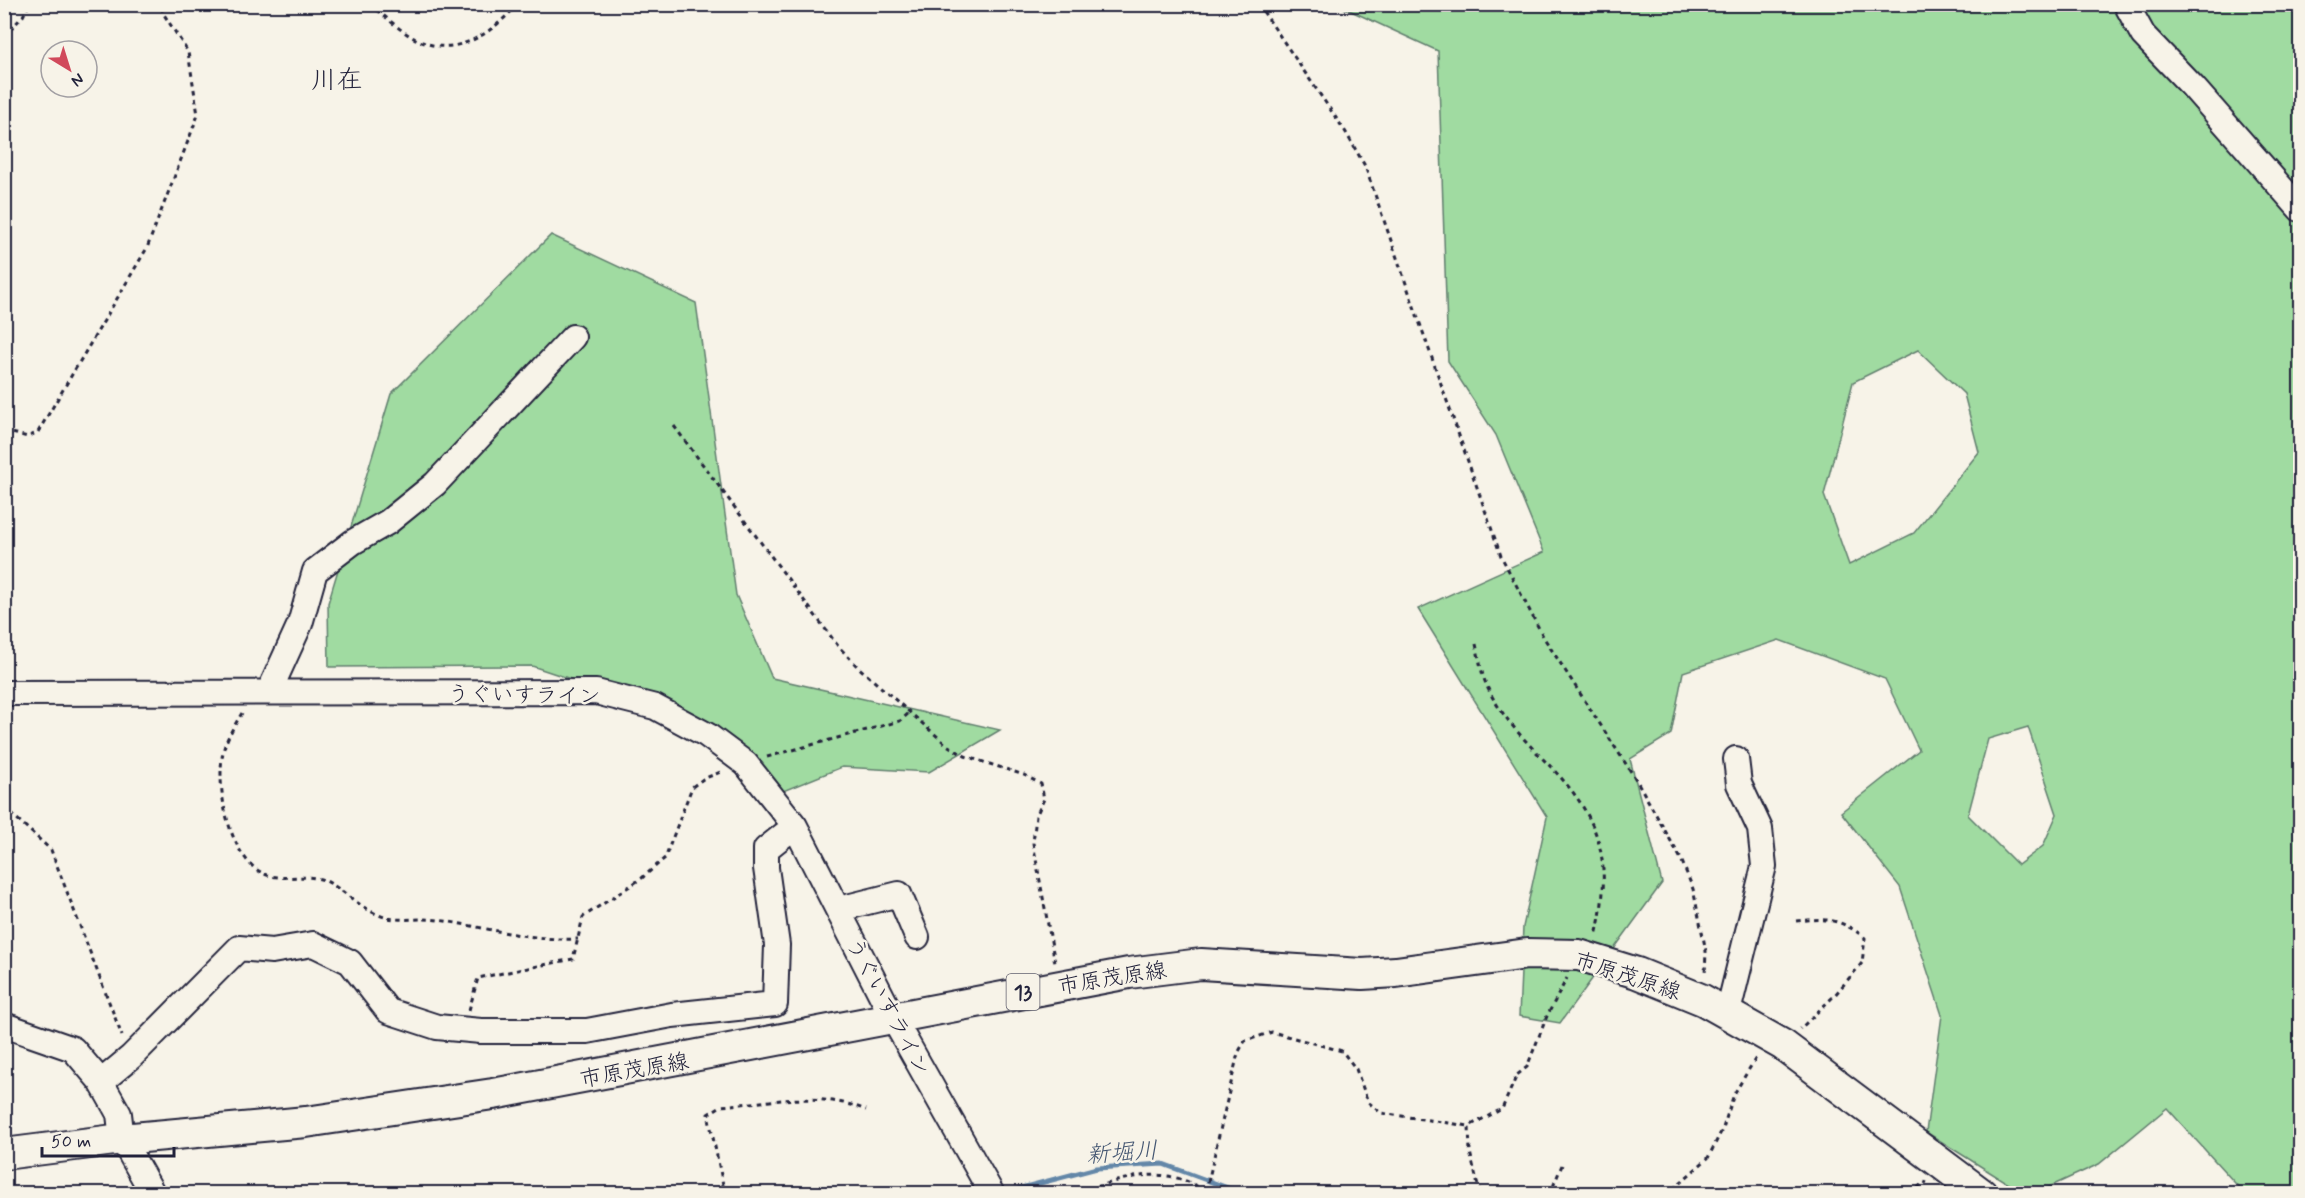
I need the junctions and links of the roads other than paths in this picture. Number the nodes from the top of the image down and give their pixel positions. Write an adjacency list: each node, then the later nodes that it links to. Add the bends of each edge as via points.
1 (2126, 4): 2 (street, via 2143,35)
2 (2301, 208)
3 (573, 337): 4 (street, via 435,484 388,522 315,571 300,624)
4 (261, 692): 5 (street, うぐいすライン); 7 (street, うぐいすライン, via 596,692 655,707 707,735 746,764)
5 (4, 693)
6 (1736, 759): 10 (street, via 1739,784 1760,829 1764,866)
7 (795, 826): 8 (street, うぐいすライン); 13 (street, via 766,849 777,945 775,1004 672,1015 587,1031 437,1027 388,1011 350,962 313,944 272,951 239,948)
8 (839, 909): 9 (street, via 899,894); 11 (street, うぐいすライン)
9 (917, 937)
10 (1715, 1006): 11 (main road, 市原茂原線 / 13, via 1585,957 1527,954 1362,974 1201,964 1059,985); 18 (main road, 市原茂原線 / 13, via 1776,1041)
11 (894, 1018): 14 (main road, 市原茂原線 / 13, via 493,1094 306,1122); 17 (street, うぐいすライン)
12 (4, 1025): 13 (street, via 73,1049)
13 (101, 1082): 14 (street, via 119,1114)
14 (122, 1138): 15 (main road, 市原茂原線 / 13); 16 (street)
15 (4, 1154)
16 (153, 1194)
17 (992, 1194)
18 (1982, 1194)

